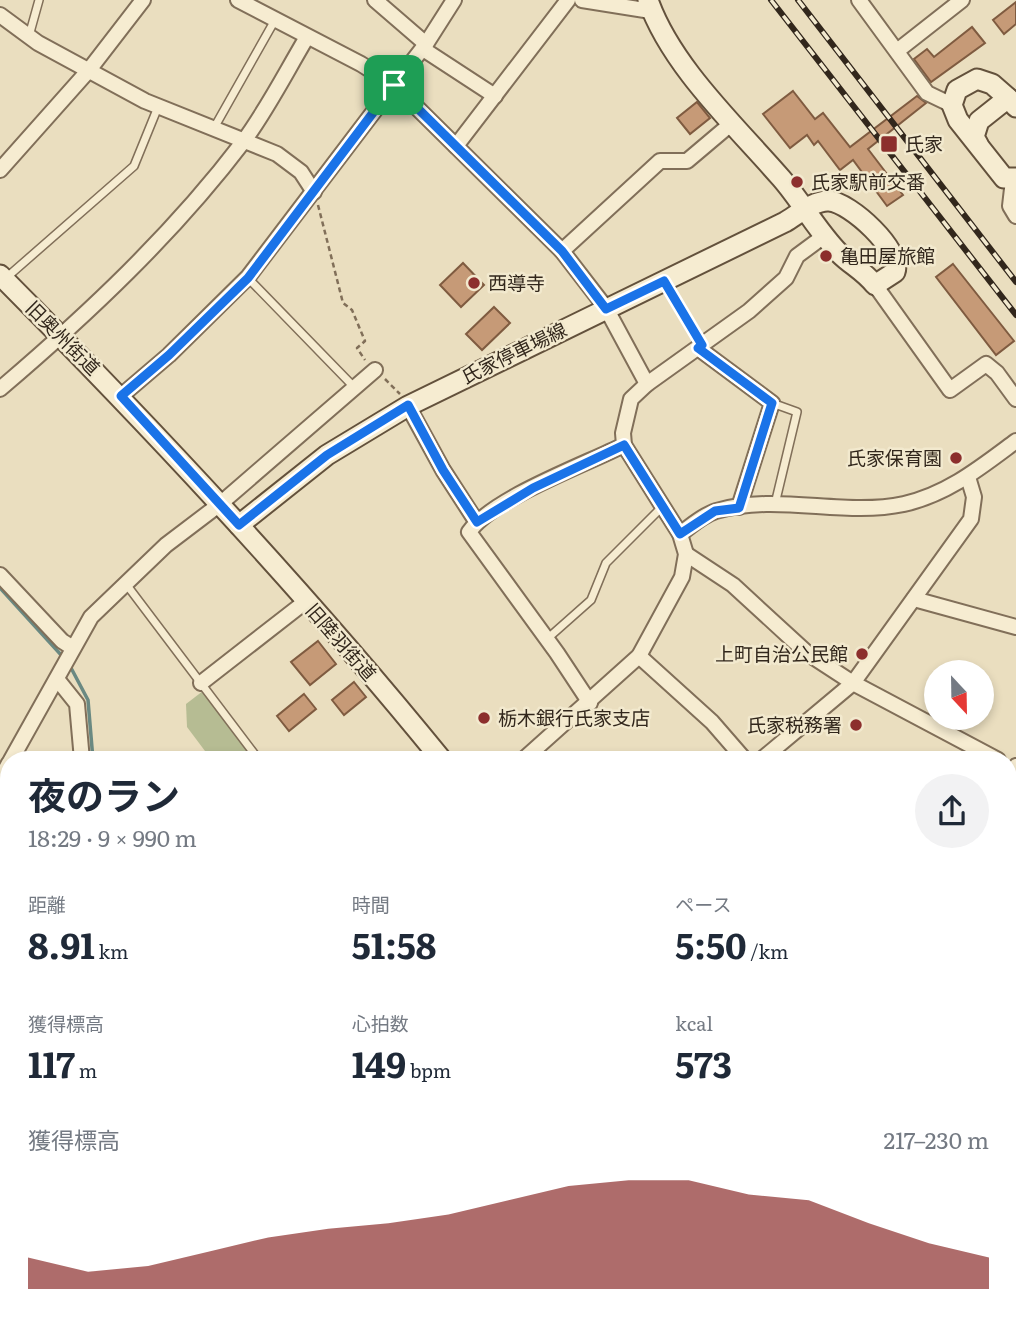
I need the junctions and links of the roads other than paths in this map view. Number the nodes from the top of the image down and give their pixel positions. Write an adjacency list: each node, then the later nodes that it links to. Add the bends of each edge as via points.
1 (39, 0): 13 (lane)
2 (143, 0): 17 (street)
3 (238, 0): 12 (street)
4 (375, 0): 15 (street)
5 (454, 0): 15 (street)
6 (568, 0): 19 (street)
7 (582, 0): 10 (street)
8 (859, 0): 16 (street)
9 (962, 0): 16 (street)
10 (650, 5): 23 (main road, via 667,42)
11 (0, 15): 13 (street)
12 (275, 20): 14 (street); 24 (lane)
13 (28, 37): 17 (street)
14 (307, 37): 18 (street); 25 (street)
15 (425, 46): 18 (street); 19 (street)
16 (897, 51): 21 (street, via 927,93)
17 (89, 70): 22 (street); 28 (street)
18 (394, 85): 26 (street); 30 (street)
19 (495, 96): 26 (street)
20 (1012, 103): 21 (main road, via 992,84 976,79 957,90); 27 (main road, via 974,127)
21 (952, 105): 27 (main road)
22 (158, 107): 24 (street); 35 (lane, via 135,166)
23 (732, 123): 31 (main road); 34 (street, via 687,161 660,161)
24 (214, 128): 25 (street)
25 (244, 140): 30 (street, via 301,172); 40 (street, via 187,209)
26 (456, 146): 34 (street)
27 (980, 148): 29 (main road, via 1004,178)
28 (0, 170)
29 (1015, 179): 32 (street, via 1010,206)
30 (314, 192): 36 (street)
31 (806, 210): 33 (main road); 37 (main road, 氏家停車場線); 38 (main road, 氏家停車場線, via 831,201 866,222 896,262 895,272)
32 (1016, 216)
33 (824, 236): 38 (main road); 41 (street, via 797,256 786,278 749,311)
34 (562, 251): 39 (street)
35 (2, 277): 40 (main road, 旧奥州街道)
36 (248, 278): 44 (lane); 46 (street)
37 (664, 281): 39 (main road, 氏家停車場線); 41 (lane)
38 (875, 285): 47 (street, via 950,390 986,364)
39 (606, 309): 43 (street); 49 (main road, 氏家停車場線)
40 (61, 338): 45 (street); 46 (main road, 旧奥州街道)
41 (700, 346): 43 (street); 48 (street)
42 (376, 370): 44 (street)
43 (646, 384): 51 (street, via 631,399)
44 (355, 387): 53 (street)
45 (0, 389)
46 (121, 396): 53 (main road, 旧奥州街道)
47 (1016, 399)
48 (772, 403): 54 (lane, via 797,412); 56 (street)
49 (408, 405): 57 (street); 58 (main road, 氏家停車場線, via 327,455)
50 (1016, 441): 52 (street)
51 (624, 445): 55 (street); 57 (street, via 533,488)
52 (968, 477): 54 (street, via 940,493 878,507); 63 (street, via 974,497 971,519)
53 (220, 504): 58 (main road, 旧奥州街道); 62 (street, via 166,545)
54 (774, 505): 56 (street)
55 (662, 506): 59 (street); 66 (lane, via 606,563 591,600)
56 (739, 508): 59 (street, via 715,511)
57 (477, 522): 66 (street, via 469,532)
58 (239, 525): 64 (main road, 旧陸羽街道)
59 (680, 534): 60 (street)
60 (686, 554): 67 (street, via 682,577); 70 (street, via 733,584 807,653)
61 (1, 582): 68 (street)
62 (126, 584): 68 (street, via 91,617); 69 (lane)
63 (914, 599): 65 (street); 70 (street)
64 (305, 602): 69 (street); 75 (main road, 旧陸羽街道)
65 (1016, 627)
66 (547, 639): 71 (street)
67 (639, 656): 71 (street); 77 (street)
68 (66, 663): 72 (street); 73 (street, via 78,704)
69 (201, 683): 74 (lane)
70 (853, 683): 78 (street); 79 (street)
71 (590, 703): 76 (street)
72 (16, 751)
73 (81, 751)
74 (252, 751)
75 (434, 751)
76 (534, 751)
77 (737, 751)
78 (772, 751)
79 (981, 751)

